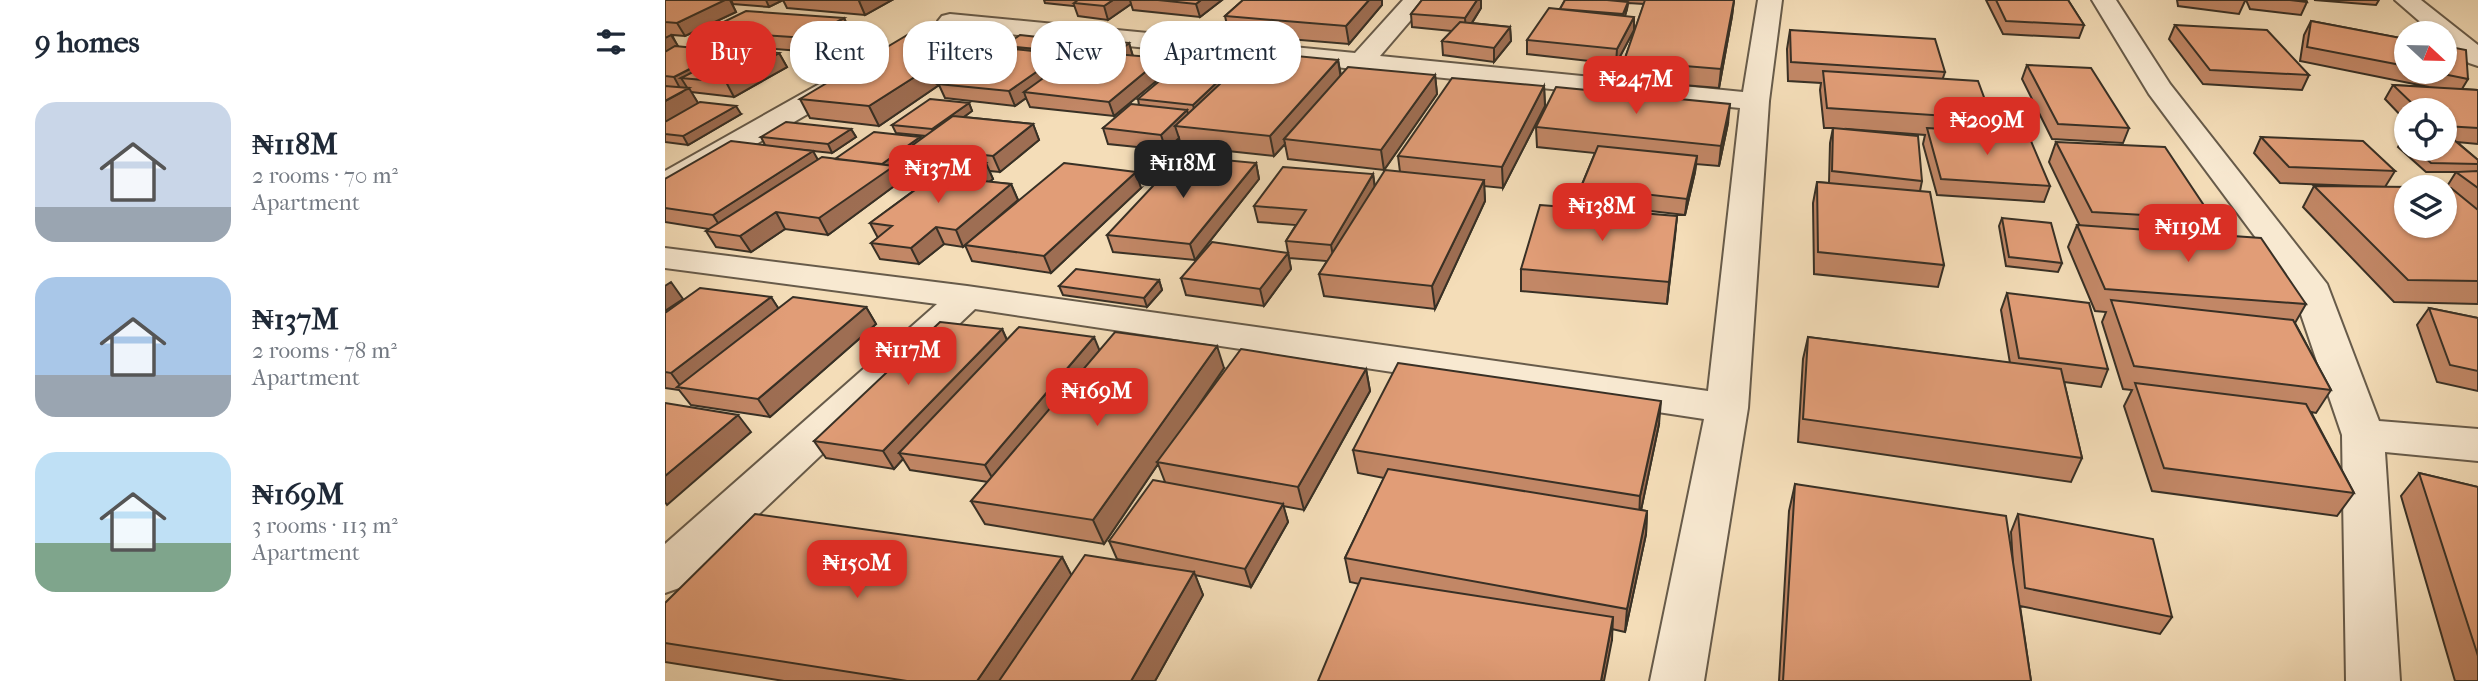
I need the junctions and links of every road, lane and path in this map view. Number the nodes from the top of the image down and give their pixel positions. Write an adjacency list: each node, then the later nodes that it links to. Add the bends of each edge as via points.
1 (982, 0): 6 (street)
2 (1416, 0): 9 (street)
3 (1770, 0): 11 (street)
4 (2104, 0): 16 (street, via 2159,88 2309,284)
5 (2407, 0): 8 (street)
6 (950, 21)
7 (1017, 28): 9 (street)
8 (2478, 58)
9 (1362, 61): 11 (street)
10 (841, 84): 12 (street)
11 (1755, 101): 15 (street)
12 (665, 184)
13 (665, 258): 14 (street)
14 (967, 296): 15 (street); 18 (street)
15 (1727, 408): 19 (street)
16 (2363, 435): 17 (street); 20 (street)
17 (2478, 445)
18 (665, 573)
19 (1677, 681)
20 (2373, 681)

